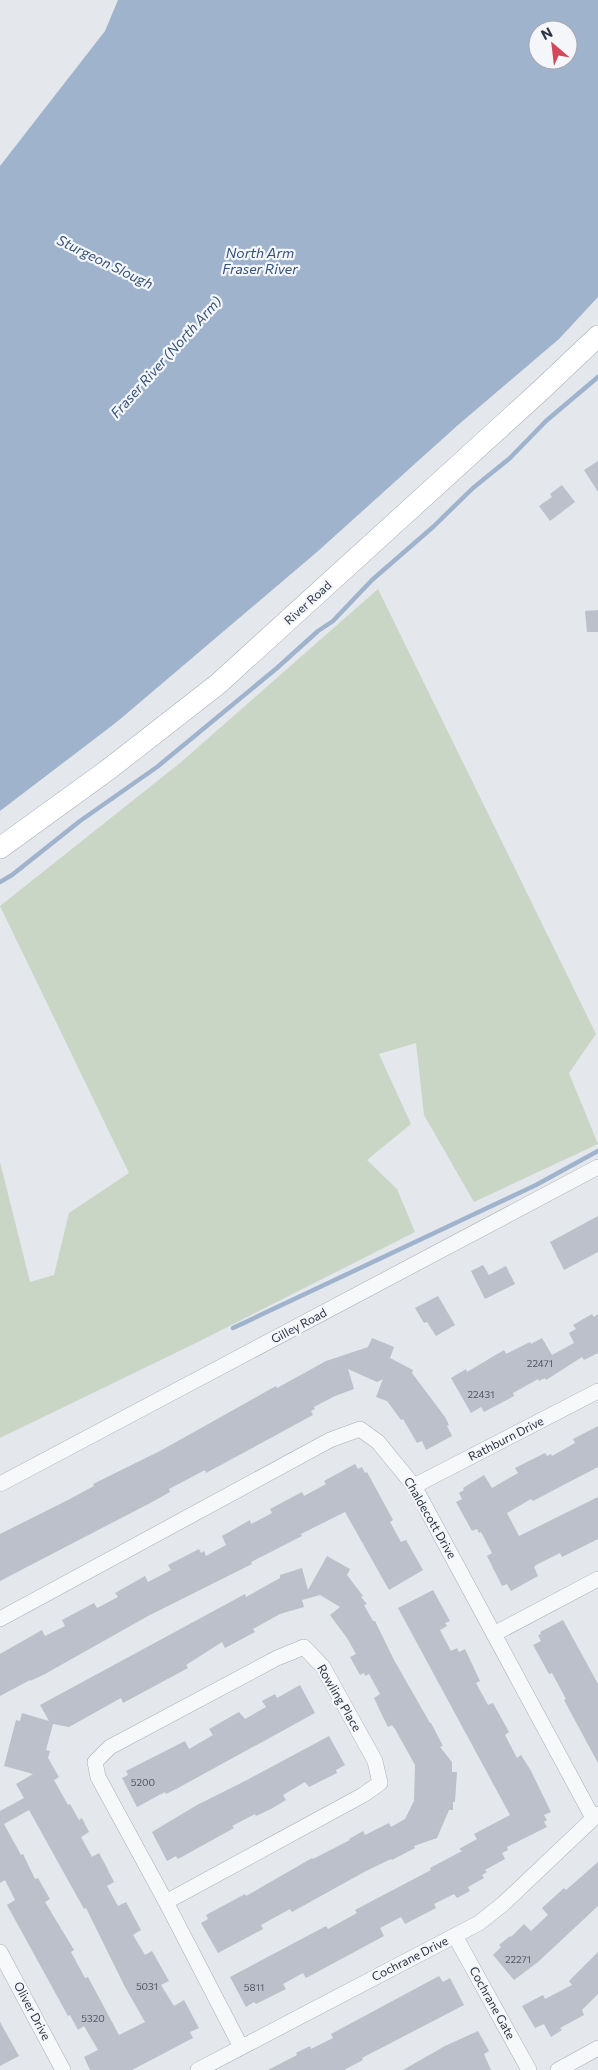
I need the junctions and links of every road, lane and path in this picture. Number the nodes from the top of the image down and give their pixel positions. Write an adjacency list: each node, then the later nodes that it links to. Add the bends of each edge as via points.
1 (598, 336): 2 (street, River Road, via 218,684)
2 (0, 848)
3 (598, 1167): 5 (street, Gilley Road)
4 (598, 1391): 6 (street, Rathburn Drive)
5 (0, 1484)
6 (414, 1486): 8 (street, Chaldecott Drive, via 378,1442 360,1429 330,1440); 9 (street, Chaldecott Drive)
7 (598, 1579): 9 (street)
8 (0, 1619)
9 (494, 1634): 10 (street, Chaldecott Drive)
10 (596, 1816): 12 (street, Cochrane Drive, via 503,1904)
11 (166, 1902): 11 (street, Rowling Place, via 98,1777 95,1762 110,1747 277,1658 304,1647 323,1667 375,1761 380,1783); 14 (street, Rowling Place)
12 (455, 1936): 14 (street, Cochrane Drive); 18 (street, Cochrane Gate)
13 (0, 1952): 16 (street, Oliver Drive)
14 (241, 2046): 17 (street, Cochrane Drive)
15 (598, 2048): 19 (street)
16 (63, 2070)
17 (198, 2070)
18 (529, 2070)
19 (558, 2070)

